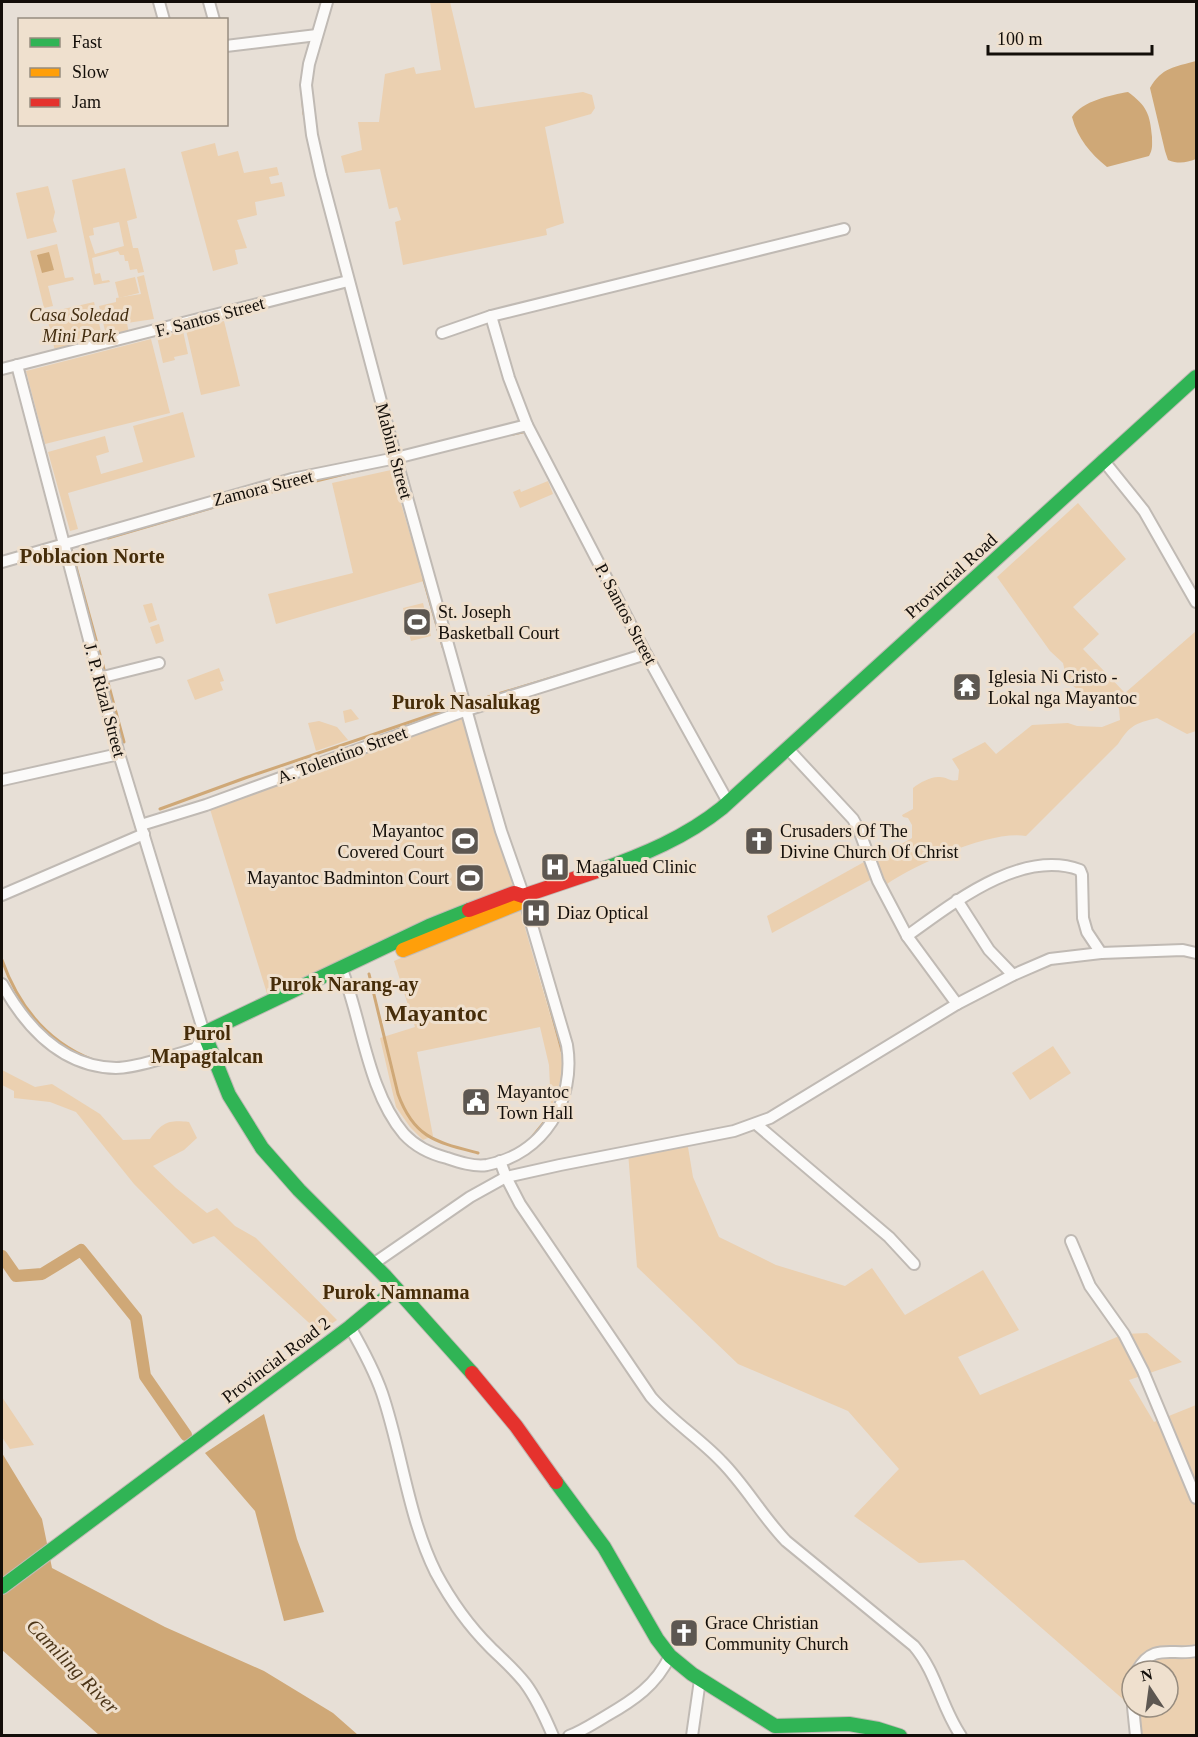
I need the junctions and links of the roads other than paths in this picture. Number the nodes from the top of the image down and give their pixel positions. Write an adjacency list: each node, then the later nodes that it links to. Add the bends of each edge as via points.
1 (159, 2): 4 (street)
2 (209, 2): 5 (street)
3 (327, 2): 6 (street, Mabini Street)
4 (163, 18)
5 (213, 18)
6 (317, 35): 7 (street); 9 (street, Mabini Street, via 306,85 308,107)
7 (228, 46)
8 (844, 229): 10 (street)
9 (348, 281): 12 (street, F. Santos Street); 16 (street, Mabini Street)
10 (491, 316): 11 (street); 15 (street, P. Santos Street)
11 (442, 333)
12 (17, 365): 13 (street, F. Santos Street); 18 (street, J. P. Rizal Street)
13 (2, 369)
14 (1197, 377): 17 (main road, Provincial Road)
15 (527, 425): 16 (street, Zamora Street); 21 (street, P. Santos Street)
16 (396, 458): 18 (street, Zamora Street, via 292,479); 24 (street, Mabini Street)
17 (1103, 460): 20 (street, via 1144,511); 25 (main road, Provincial Road)
18 (63, 544): 19 (street, Zamora Street); 23 (street, J. P. Rizal Street)
19 (2, 562)
20 (1197, 602)
21 (646, 654): 24 (street, A. Tolentino Street); 28 (street, P. Santos Street)
22 (159, 663): 23 (street)
23 (99, 678): 26 (street, J. P. Rizal Street)
24 (467, 710): 29 (street, A. Tolentino Street); 31 (street, Mabini Street)
25 (788, 749): 28 (main road, Provincial Road); 33 (street, via 853,819 878,881)
26 (119, 754): 27 (street); 29 (street, J. P. Rizal Street)
27 (2, 780)
28 (728, 802): 31 (main road, Provincial Road, via 694,828 663,844 591,874)
29 (143, 830): 30 (street, A. Tolentino Street); 40 (street, J. P. Rizal Street)
30 (2, 895)
31 (523, 896): 36 (main road, Provincial Road, via 519,903 436,929); 42 (street, Mabini Street, via 567,1045 570,1070 565,1095 548,1128 522,1151)
32 (957, 900): 33 (street); 34 (street, via 1013,872 1066,865 1080,870 1083,918); 37 (street, via 989,950)
33 (907, 936): 39 (street)
34 (1101, 953): 35 (street); 37 (street, via 1050,959)
35 (1197, 953)
36 (343, 972): 40 (main road, Provincial Road); 42 (street, via 376,1083 390,1113 411,1142 457,1162 486,1165)
37 (1013, 975): 39 (street)
38 (2, 984): 40 (street, via 36,1032 58,1051 82,1062 127,1067)
39 (957, 1004): 41 (street, via 786,1110)
40 (203, 1041): 45 (main road, via 228,1095 262,1148 298,1190)
41 (756, 1124): 43 (street); 46 (street, via 890,1237)
42 (500, 1161): 43 (street)
43 (506, 1178): 45 (street, via 470,1197); 62 (street, via 651,1397 721,1461 786,1541 914,1646 934,1675)
44 (1071, 1241): 49 (street, via 1090,1286 1124,1334 1138,1362)
45 (373, 1264): 47 (main road)
46 (914, 1264)
47 (396, 1289): 48 (main road, Provincial Road 2); 52 (main road, via 527,1440 604,1546)
48 (350, 1327): 50 (main road, Provincial Road 2); 58 (street, via 382,1394 417,1522 436,1572 465,1619 527,1686)
49 (1197, 1498)
50 (2, 1587)
51 (1197, 1651): 53 (street, via 1174,1650)
52 (670, 1656): 54 (main road); 59 (street, via 661,1673 639,1696)
53 (1147, 1659)
54 (700, 1680): 56 (main road); 60 (street)
55 (1134, 1719): 63 (street)
56 (777, 1731): 57 (main road)
57 (797, 1731): 61 (main road, via 849,1724)
58 (553, 1736)
59 (569, 1736)
60 (692, 1736)
61 (900, 1736)
62 (961, 1736)
63 (1136, 1736)

